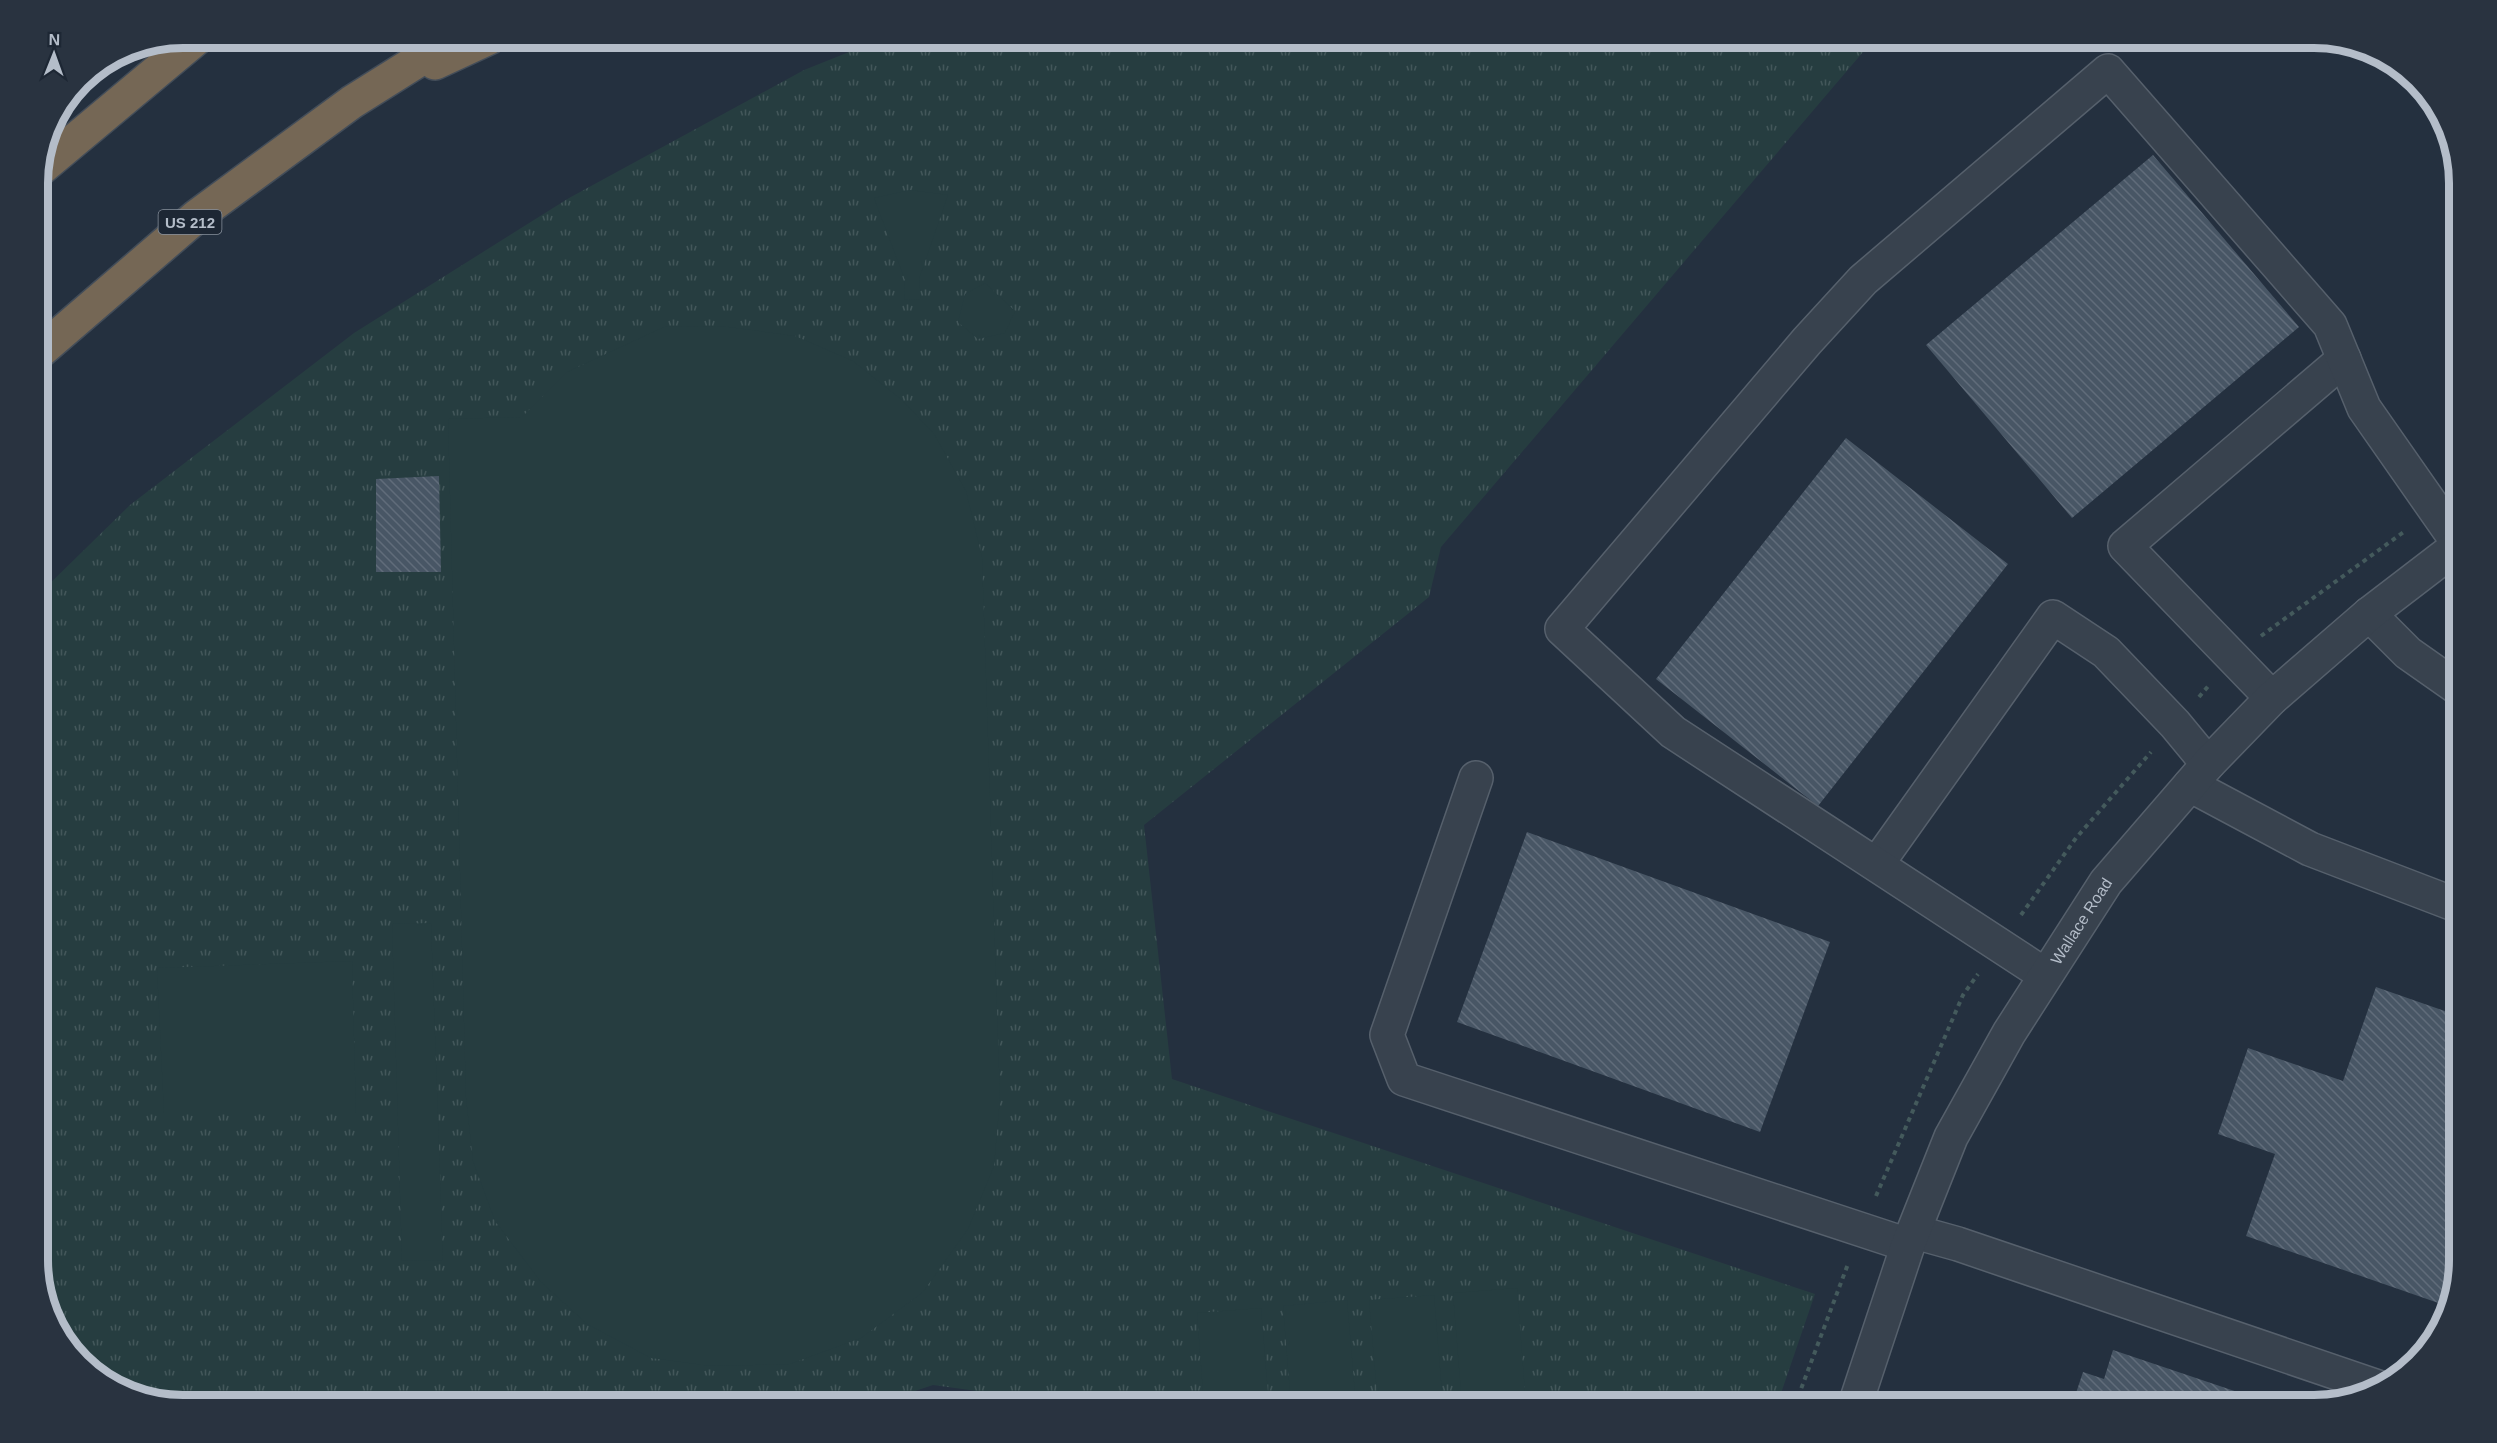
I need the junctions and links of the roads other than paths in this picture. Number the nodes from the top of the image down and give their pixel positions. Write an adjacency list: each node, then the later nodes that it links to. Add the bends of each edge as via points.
1 (185, 48): 5 (highway)
2 (438, 48): 4 (highway, US 212)
3 (468, 48): 4 (highway)
4 (352, 102): 6 (highway, US 212, via 197,216)
5 (50, 161)
6 (48, 344)
7 (2344, 359): 8 (street, via 2364,408); 12 (street, via 2125,546); 15 (street, via 2330,324 2108,71 1863,280 1562,629 1673,732)
8 (2449, 530)
9 (2449, 552): 10 (street, Wallace Road)
10 (2369, 614): 11 (street, via 2408,653); 12 (street, Wallace Road)
11 (2449, 683)
12 (2272, 698): 13 (street, Wallace Road)
13 (2199, 775): 15 (street, via 2175,724 2106,652 2054,617); 16 (street, via 2310,849); 17 (street, Wallace Road, via 2106,882)
14 (1476, 778): 18 (street, via 1387,1035 1404,1079)
15 (1877, 864): 17 (street)
16 (2449, 902)
17 (2045, 975): 18 (street, Wallace Road, via 1951,1137)
18 (1911, 1239): 19 (street, via 1958,1244); 20 (street, Wallace Road)
19 (2369, 1384)
20 (1859, 1395)

